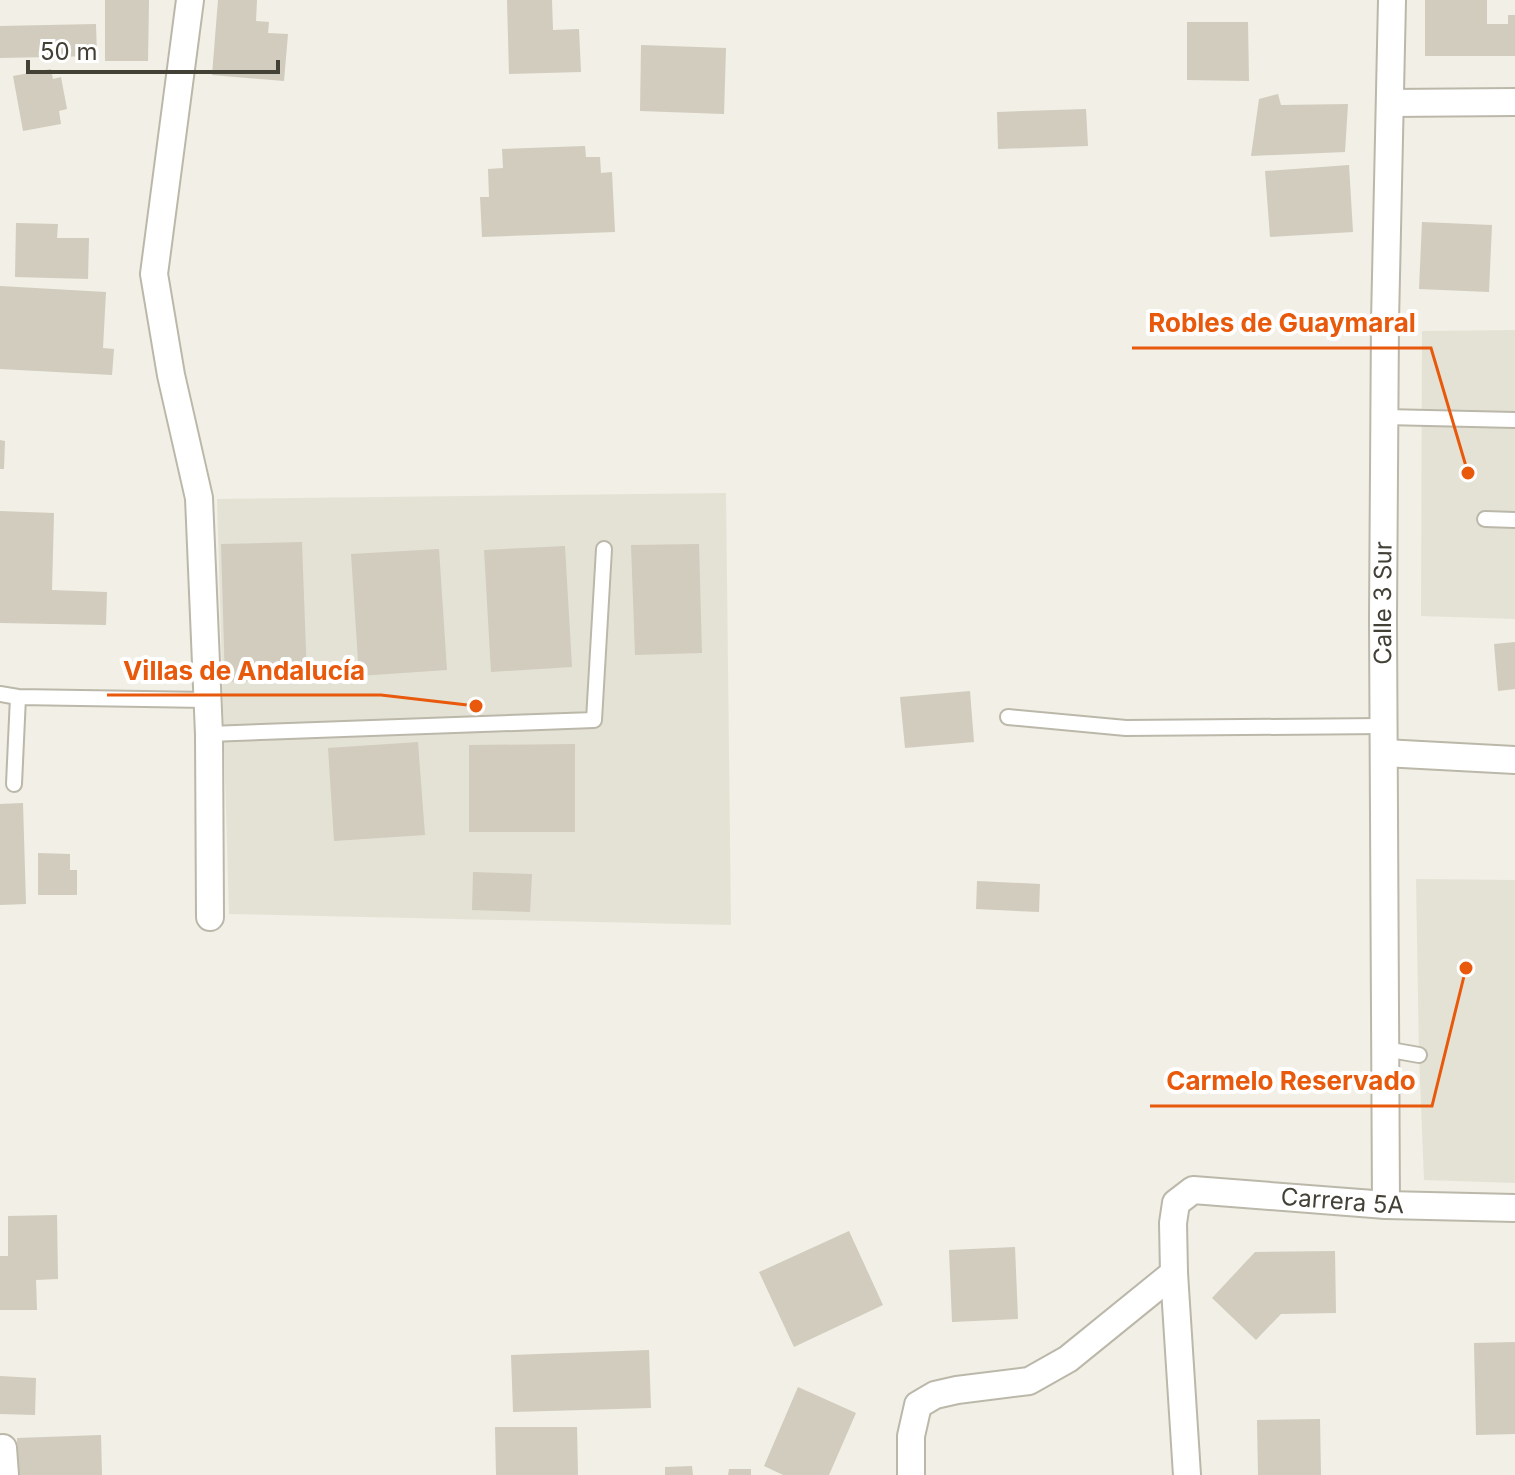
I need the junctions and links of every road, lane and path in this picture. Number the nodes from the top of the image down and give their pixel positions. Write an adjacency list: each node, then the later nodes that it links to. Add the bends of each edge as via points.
1 (190, 0): 12 (street, via 154,274 199,498)
2 (1392, 0): 4 (street, Calle 3 Sur)
3 (1515, 102): 4 (street)
4 (1390, 103): 5 (street, Calle 3 Sur)
5 (1385, 417): 6 (lane); 14 (street, Calle 3 Sur)
6 (1515, 420)
7 (1485, 519): 8 (lane)
8 (1515, 520)
9 (604, 549): 15 (lane, via 594,720)
10 (0, 694): 11 (lane)
11 (18, 697): 12 (lane); 18 (lane)
12 (207, 700): 15 (street)
13 (1008, 717): 14 (lane, via 1126,728)
14 (1383, 726): 16 (street, Calle 3 Sur)
15 (209, 734): 19 (street)
16 (1384, 753): 17 (street); 20 (street, Calle 3 Sur)
17 (1515, 760)
18 (14, 784)
19 (210, 917)
20 (1385, 1049): 21 (lane); 22 (street, Calle 3 Sur)
21 (1419, 1055)
22 (1386, 1205): 23 (street, Carrera 5A); 24 (street, Carrera 5A, via 1193,1190 1176,1203)
23 (1515, 1208)
24 (1174, 1273): 27 (street, via 1068,1359 1029,1381 957,1390 918,1405); 28 (street)
25 (3, 1448): 26 (street)
26 (5, 1475)
27 (911, 1475)
28 (1187, 1475)

